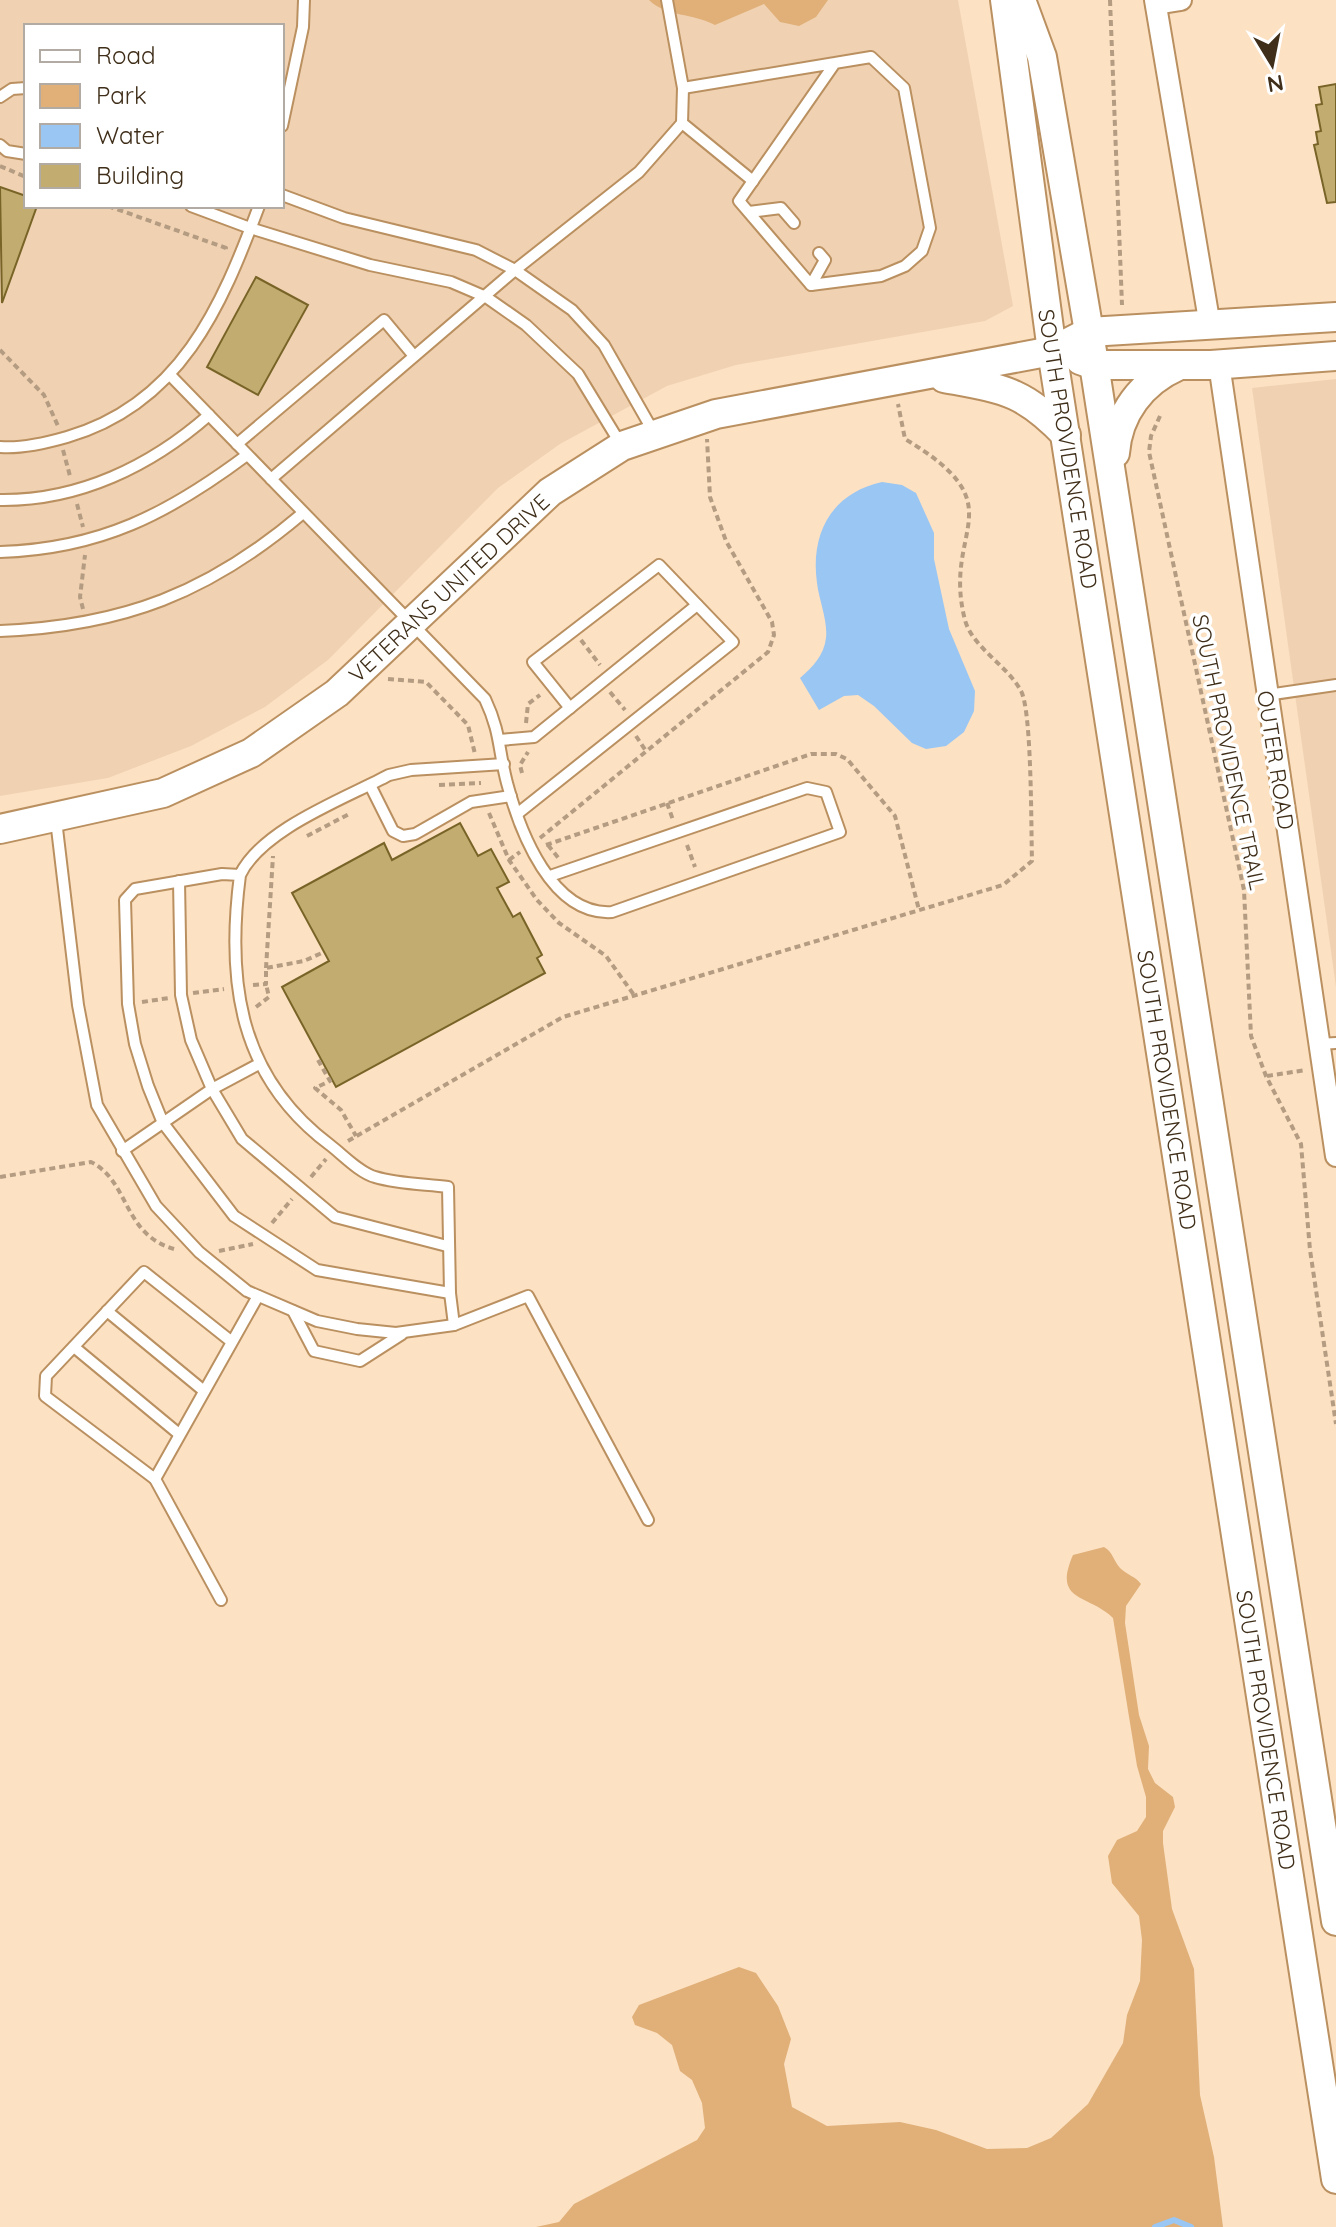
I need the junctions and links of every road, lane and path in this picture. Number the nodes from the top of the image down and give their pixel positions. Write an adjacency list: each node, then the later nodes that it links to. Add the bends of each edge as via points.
1 (304, 0): 12 (lane)
2 (667, 0): 10 (lane)
3 (1005, 0): 36 (main road, SOUTH PROVIDENCE ROAD)
4 (1021, 0): 34 (main road, SOUTH PROVIDENCE ROAD, via 1042,57)
5 (1110, 0): 31 (path)
6 (1181, 0): 7 (street)
7 (1155, 2): 33 (street)
8 (835, 63): 10 (lane); 18 (lane); 29 (lane, via 871,57 904,88 930,228 922,251 905,266 881,276)
9 (24, 88): 11 (lane)
10 (683, 88): 13 (lane)
11 (0, 97)
12 (284, 117)
13 (682, 123): 18 (lane); 28 (lane, via 639,172)
14 (0, 145): 15 (lane)
15 (24, 154)
16 (0, 166): 17 (path)
17 (24, 176)
18 (753, 181): 23 (lane, via 739,201)
19 (284, 196): 28 (lane, via 344,218 441,238)
20 (114, 208): 27 (path, via 226,248)
21 (196, 208): 25 (lane)
22 (258, 208): 25 (lane)
23 (749, 212): 24 (lane, via 781,208); 29 (lane)
24 (794, 223)
25 (250, 228): 30 (lane, via 370,265 451,282); 43 (lane, via 203,329)
26 (819, 253): 29 (lane, via 825,260)
27 (221, 260)
28 (515, 270): 30 (lane); 51 (lane, via 572,310 604,345)
29 (811, 285)
30 (486, 297): 37 (lane); 55 (lane, via 526,325 578,374)
31 (1122, 305)
32 (1336, 317): 33 (main road)
33 (1210, 326): 34 (main road)
34 (1089, 332): 36 (main road); 40 (main road, SOUTH PROVIDENCE ROAD)
35 (0, 350): 49 (path, via 50,402)
36 (1052, 351): 40 (main road); 42 (main road, VETERANS UNITED DRIVE); 52 (main road, SOUTH PROVIDENCE ROAD)
37 (414, 356): 54 (lane, via 384,320); 58 (lane)
38 (1336, 356): 39 (main road)
39 (1219, 364): 41 (main road); 71 (street, OUTER ROAD)
40 (1094, 365): 41 (main road); 59 (main road, SOUTH PROVIDENCE ROAD)
41 (1182, 365): 59 (main road, via 1154,377 1123,417)
42 (926, 375): 44 (main road, VETERANS UNITED DRIVE); 52 (main road, via 1023,397)
43 (171, 376): 45 (lane); 53 (lane, via 137,405)
44 (894, 381): 47 (main road, VETERANS UNITED DRIVE); 102 (path, via 905,439 951,472 965,488 970,505 967,549 957,577 966,624 1021,691 1025,706 1032,861 1003,885 563,1017)
45 (209, 415): 54 (lane); 60 (lane, via 140,466)
46 (1160, 416): 99 (path, SOUTH PROVIDENCE TRAIL, via 1149,452 1244,890 1251,1036)
47 (705, 417): 51 (main road, VETERANS UNITED DRIVE); 85 (path, via 710,497 726,541 772,622 768,652)
48 (70, 422): 49 (path)
49 (58, 425): 50 (path); 53 (path)
50 (48, 427)
51 (654, 433): 55 (main road, VETERANS UNITED DRIVE)
52 (1066, 435): 126 (main road, SOUTH PROVIDENCE ROAD)
53 (60, 439): 56 (lane); 60 (path)
54 (237, 444): 57 (lane)
55 (622, 446): 66 (main road, VETERANS UNITED DRIVE, via 550,492)
56 (0, 447)
57 (247, 455): 58 (lane); 63 (lane, via 178,504)
58 (271, 479): 62 (lane)
59 (1113, 486): 125 (main road, SOUTH PROVIDENCE ROAD)
60 (74, 490): 61 (lane); 63 (path)
61 (0, 500)
62 (303, 513): 66 (lane); 67 (lane, via 235,564 184,591 138,611)
63 (86, 542): 64 (lane); 67 (path, via 80,597)
64 (0, 552)
65 (697, 605): 70 (lane, via 659,565 533,662); 72 (lane); 81 (lane, via 733,642)
66 (409, 622): 74 (lane, via 485,699); 83 (main road, VETERANS UNITED DRIVE, via 337,693 251,753 163,793)
67 (87, 623): 68 (lane)
68 (0, 631)
69 (1336, 685): 71 (lane)
70 (552, 687): 72 (lane); 73 (path, via 528,704)
71 (1267, 695): 95 (street, OUTER ROAD)
72 (570, 708): 73 (lane)
73 (527, 737): 74 (lane); 81 (path, via 528,752 520,765)
74 (500, 740): 75 (lane)
75 (504, 764): 77 (lane, via 411,770); 79 (lane)
76 (481, 783): 78 (path)
77 (370, 785): 80 (lane); 89 (lane, via 264,842)
78 (436, 785)
79 (511, 796): 80 (lane, via 471,802 403,836 393,831); 82 (lane)
80 (377, 799): 86 (path)
81 (530, 804): 82 (lane); 85 (path)
82 (517, 814): 87 (lane)
83 (56, 818): 84 (main road, VETERANS UNITED DRIVE); 104 (lane, via 86,1058 97,1105)
84 (0, 829)
85 (543, 835): 87 (path)
86 (297, 841)
87 (530, 845): 90 (lane)
88 (273, 854): 92 (path)
89 (240, 875): 91 (lane); 97 (lane, via 233,946 236,988 243,1026)
90 (550, 876): 90 (lane, via 569,899 592,913 612,912 840,832 826,792 807,788)
91 (179, 881): 100 (lane, via 181,995 191,1040); 101 (lane, via 135,889 125,900 124,962 135,1044)
92 (266, 968)
93 (266, 984): 94 (path, via 269,997 255,1009)
94 (258, 1020)
95 (1328, 1044): 98 (street, OUTER ROAD)
96 (318, 1060): 102 (path, via 330,1081 315,1088 341,1110)
97 (259, 1064): 100 (lane); 103 (lane, via 302,1124)
98 (1323, 1068): 99 (path); 105 (street, OUTER ROAD)
99 (1266, 1076): 120 (path, SOUTH PROVIDENCE TRAIL, via 1301,1144 1310,1250)
100 (212, 1089): 101 (lane); 107 (lane, via 242,1139)
101 (163, 1123): 104 (lane); 108 (lane, via 234,1216)
102 (356, 1136): 103 (path)
103 (336, 1149): 107 (path); 109 (lane, via 372,1177 448,1187)
104 (122, 1151): 110 (lane, via 156,1206)
105 (1336, 1156)
106 (0, 1177): 110 (path, via 91,1162 107,1176 147,1236 165,1247)
107 (300, 1190): 108 (path); 109 (lane, via 335,1217)
108 (264, 1234): 110 (path, via 249,1246); 111 (lane, via 317,1270)
109 (447, 1246): 111 (lane)
110 (199, 1252): 112 (lane)
111 (450, 1293): 115 (lane)
112 (258, 1296): 114 (lane); 117 (lane)
113 (107, 1311): 117 (lane, via 144,1272); 118 (lane); 119 (lane)
114 (293, 1311): 116 (lane, via 357,1329); 116 (lane, via 314,1351 360,1361)
115 (454, 1325): 116 (lane); 123 (lane, via 528,1296)
116 (406, 1332)
117 (232, 1342): 119 (lane)
118 (74, 1347): 121 (lane); 122 (lane, via 46,1376 45,1396)
119 (204, 1391): 121 (lane)
120 (1336, 1424)
121 (179, 1434): 122 (lane)
122 (155, 1479): 124 (lane)
123 (648, 1520)
124 (221, 1600)
125 (1336, 1921)
126 (1336, 2179)

